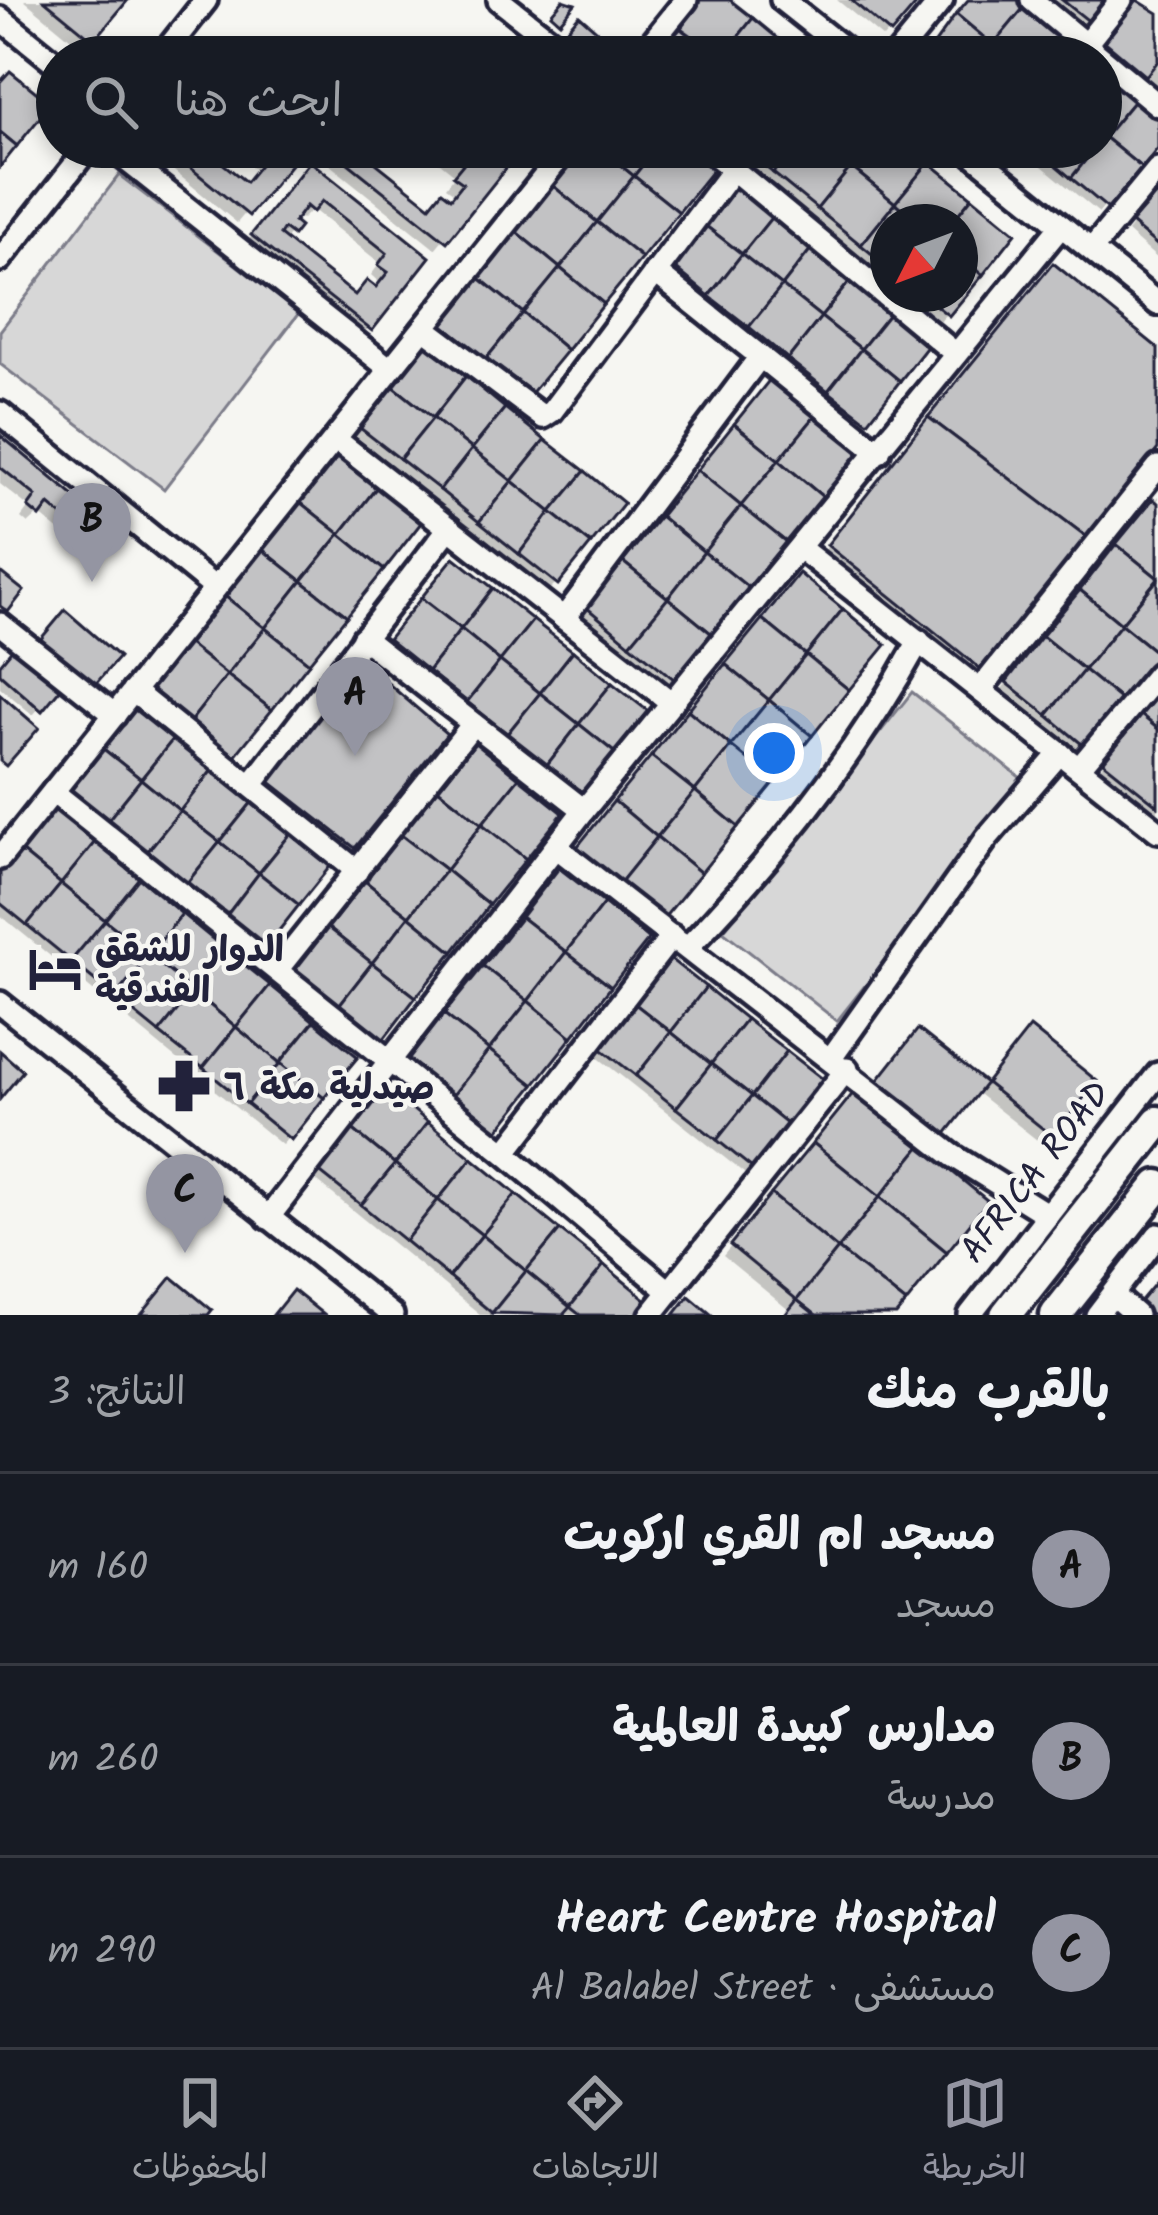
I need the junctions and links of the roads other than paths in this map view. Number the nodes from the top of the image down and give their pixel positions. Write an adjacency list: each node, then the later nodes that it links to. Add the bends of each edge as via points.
1 (206, 0): 9 (street)
2 (499, 0): 10 (street)
3 (686, 0): 11 (street)
4 (782, 0): 12 (street)
5 (941, 0): 13 (street)
6 (1032, 0): 14 (street)
7 (1121, 0): 15 (street)
8 (0, 18): 16 (street)
9 (178, 36)
10 (545, 36)
11 (657, 36)
12 (827, 36)
13 (913, 36)
14 (1076, 36)
15 (1092, 36)
16 (36, 47)
17 (1122, 74): 18 (street)
18 (1158, 105)
19 (69, 168): 26 (street)
20 (136, 168): 34 (street)
21 (551, 168): 31 (street)
22 (734, 168): 29 (street); 32 (street)
23 (990, 168): 25 (street)
24 (1158, 169): 27 (street)
25 (1061, 226): 27 (street); 32 (street)
26 (8, 233): 28 (street)
27 (1091, 249): 30 (street)
28 (0, 260)
29 (655, 272): 31 (street, via 542,417); 33 (street)
30 (1158, 304)
31 (424, 328): 34 (street)
32 (956, 354): 37 (street)
33 (759, 358): 37 (street); 42 (street)
34 (390, 369): 36 (street)
35 (0, 412): 41 (street)
36 (335, 439): 39 (street); 41 (street)
37 (879, 452): 40 (street)
38 (1158, 467): 47 (street)
39 (449, 529): 42 (street); 44 (street)
40 (801, 549): 45 (street); 49 (street)
41 (215, 588): 48 (street)
42 (564, 618): 49 (street)
43 (0, 624): 50 (street)
44 (363, 638): 51 (street); 54 (street)
45 (919, 641): 47 (street); 61 (street, via 859,746 765,864)
46 (1158, 674): 53 (street)
47 (980, 691): 52 (street)
48 (133, 692): 50 (street); 54 (street)
49 (672, 703): 56 (street)
50 (115, 715): 55 (street)
51 (473, 724): 56 (street); 60 (street)
52 (1060, 753): 53 (street); 65 (street, via 987,838)
53 (1079, 768): 57 (street)
54 (252, 784): 60 (street)
55 (52, 792): 59 (street); 62 (street)
56 (584, 809): 58 (street)
57 (1158, 831)
58 (556, 847): 61 (street); 64 (street)
59 (0, 858)
60 (357, 871): 62 (street)
61 (679, 942): 65 (street); 68 (street)
62 (278, 970): 64 (street)
63 (0, 1003): 71 (street)
64 (386, 1060): 68 (street); 71 (street)
65 (840, 1063): 70 (street, via 952,1155); 73 (street)
66 (1158, 1074): 70 (street, AFRICA ROAD)
67 (1158, 1122): 78 (highway, AFRICA ROAD)
68 (505, 1153): 73 (street)
69 (1158, 1186): 79 (highway)
70 (1048, 1215): 77 (street, AFRICA ROAD)
71 (268, 1218): 75 (street)
72 (1158, 1234): 74 (street)
73 (670, 1292): 76 (street)
74 (1113, 1295): 80 (street); 81 (street)
75 (392, 1315)
76 (651, 1315)
77 (970, 1315)
78 (1006, 1315)
79 (1056, 1315)
80 (1096, 1315)
81 (1136, 1315)

